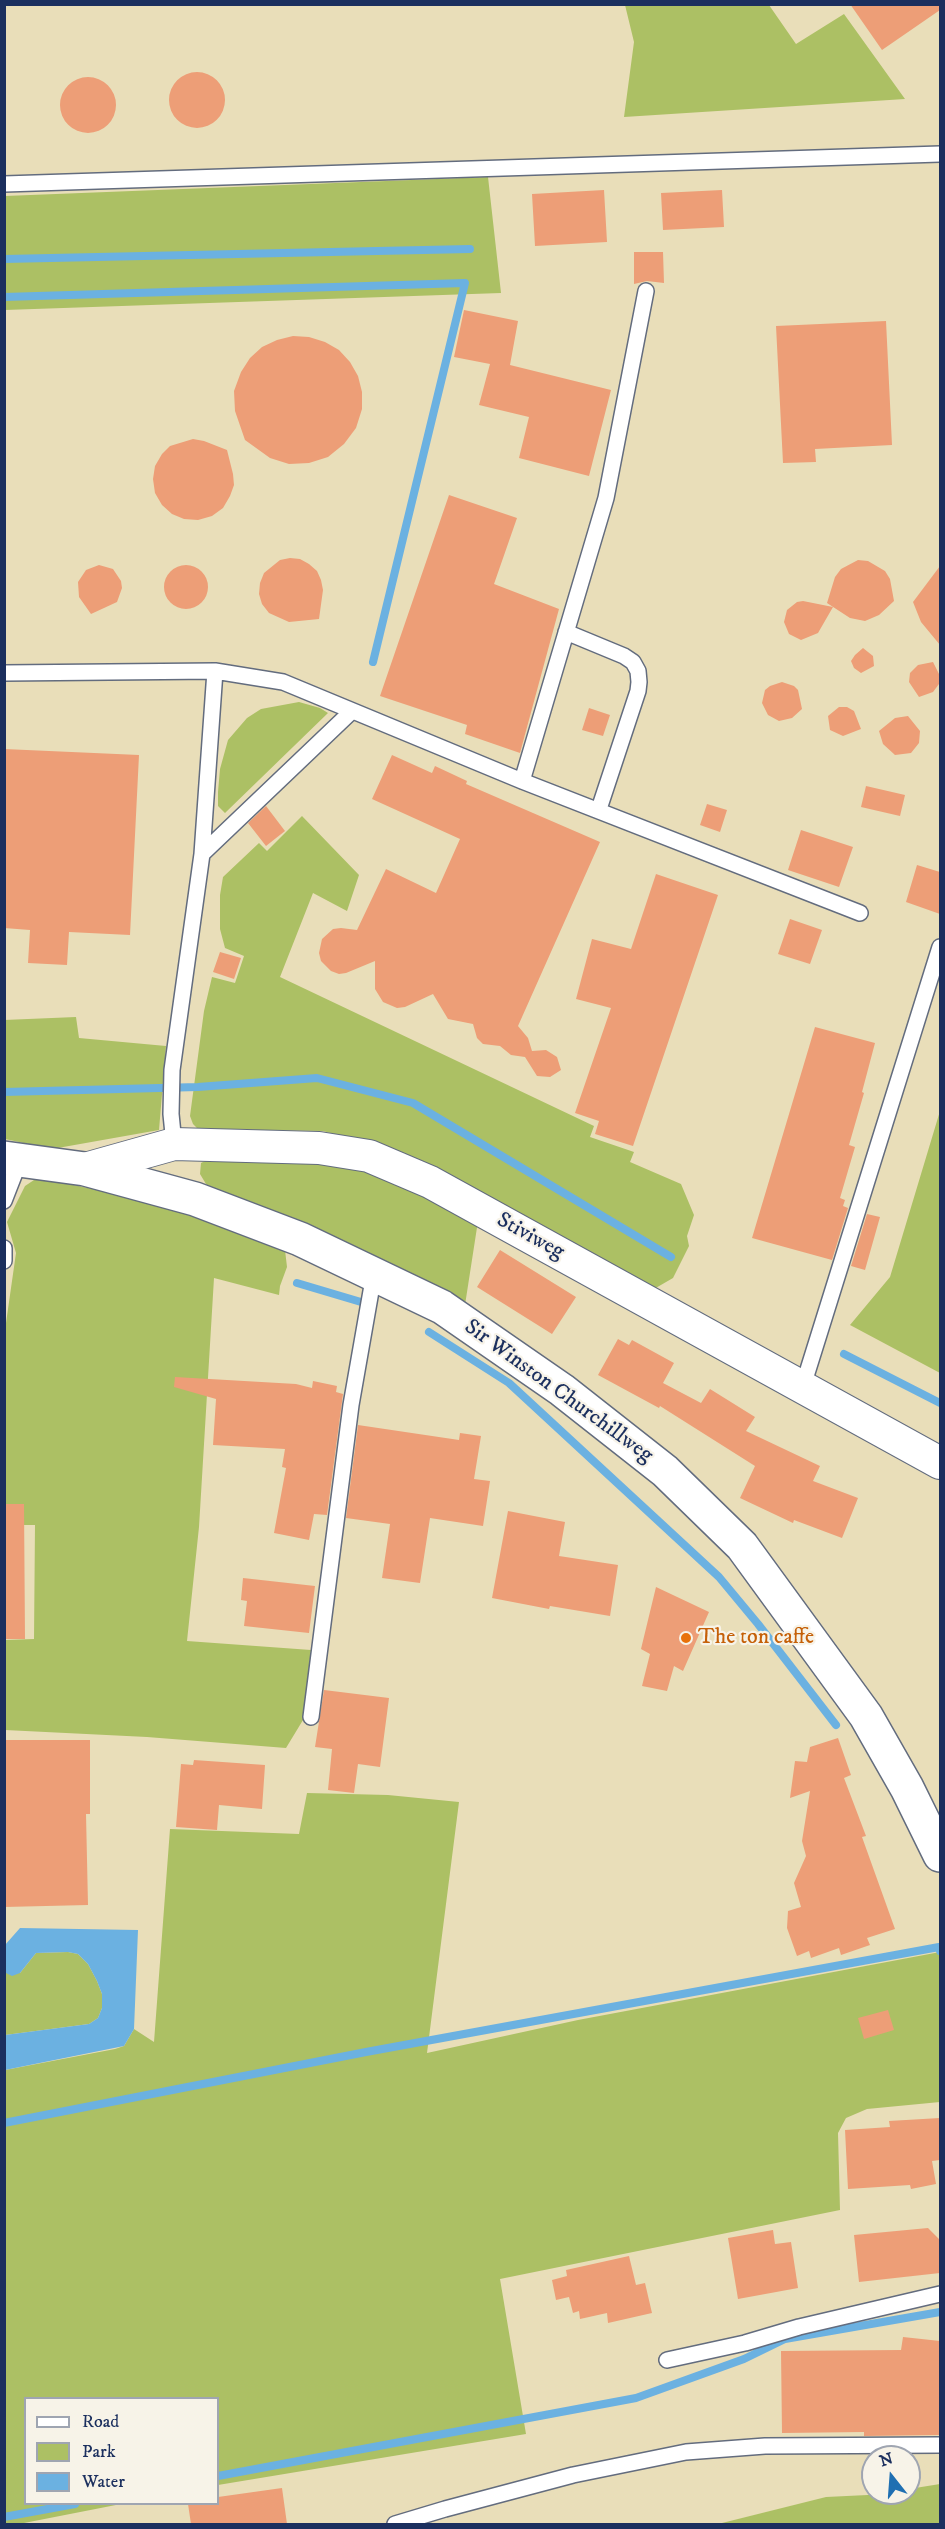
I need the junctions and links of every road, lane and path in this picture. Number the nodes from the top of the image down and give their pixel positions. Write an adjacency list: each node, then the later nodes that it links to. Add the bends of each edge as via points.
1 (940, 154): 2 (lane)
2 (4, 184)
3 (646, 291): 4 (lane, via 606,498)
4 (566, 632): 8 (lane); 9 (lane, via 624,656 638,672 638,691)
5 (215, 671): 6 (lane); 7 (lane, via 283,682); 10 (lane)
6 (4, 673)
7 (351, 711): 8 (lane); 10 (lane)
8 (522, 781): 9 (lane)
9 (599, 809): 11 (lane)
10 (201, 854): 13 (lane, via 172,1070)
11 (860, 913)
12 (940, 947): 20 (lane)
13 (172, 1129): 15 (street, Stiviweg); 20 (street, Stiviweg, via 369,1156 430,1182)
14 (12, 1159): 15 (street, Sir Winston Churchillweg); 16 (lane)
15 (85, 1169): 19 (street, Sir Winston Churchillweg, via 195,1199 300,1239)
16 (4, 1201)
17 (4, 1248): 18 (lane)
18 (4, 1262)
19 (374, 1274): 22 (lane, via 351,1405); 23 (street, Sir Winston Churchillweg, via 442,1307 562,1390 665,1471 742,1546 866,1716 908,1788)
20 (802, 1389): 21 (street, Stiviweg)
21 (940, 1463)
22 (311, 1717)
23 (940, 1856)
24 (940, 2294): 25 (lane)
25 (667, 2360)
26 (940, 2445): 27 (lane, via 765,2446 686,2452 573,2475)
27 (395, 2524)

